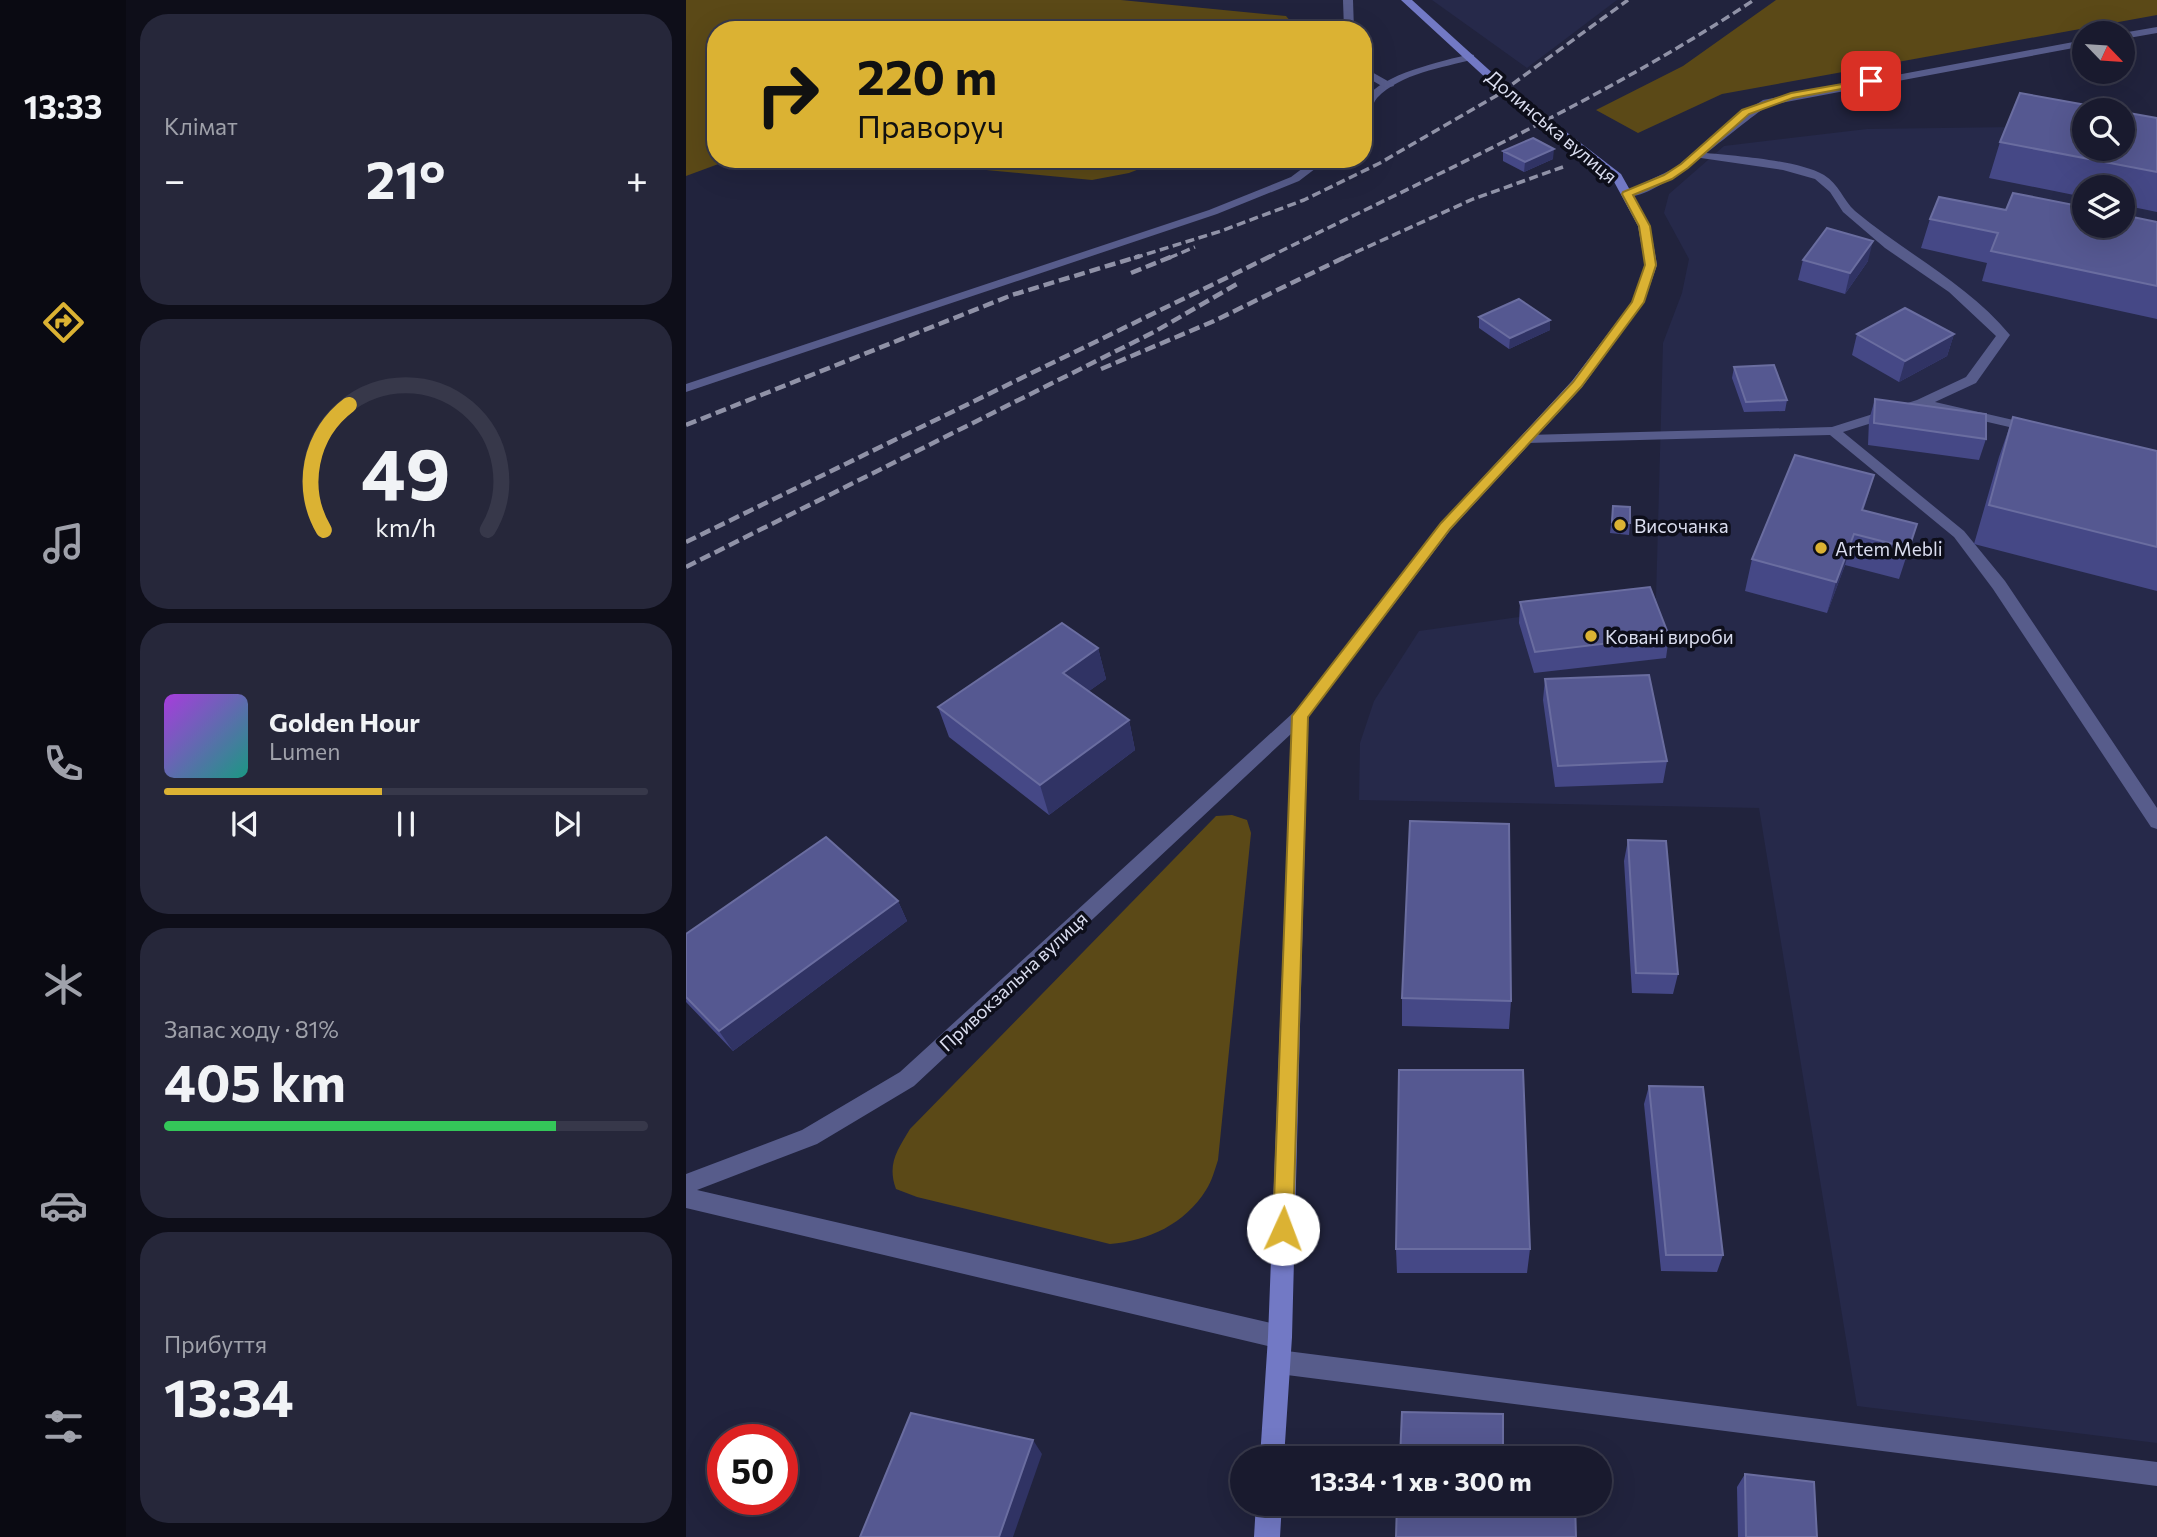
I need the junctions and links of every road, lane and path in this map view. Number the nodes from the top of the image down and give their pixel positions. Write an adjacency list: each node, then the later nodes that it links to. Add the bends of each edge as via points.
1 (1348, 0): 3 (street)
2 (1406, 0): 7 (main road, Долинська вулиця)
3 (1349, 21)
4 (2157, 30): 5 (street)
5 (2135, 34)
6 (2072, 45): 11 (street, via 1767,102 1739,117)
7 (1470, 57): 9 (street, via 1403,76); 13 (main road, Долинська вулиця, via 1505,90 1617,176)
8 (1372, 75): 9 (street)
9 (1390, 86): 10 (street)
10 (1372, 97)
11 (1698, 155): 13 (street, via 1668,177); 15 (street, via 1784,167 1819,177 1835,190 1847,210 1952,289 2003,335 1971,380)
12 (1310, 168): 14 (street, via 1295,179 1213,212)
13 (1627, 194): 18 (main road, Долинська вулиця, via 1644,226 1651,265 1638,302 1577,384)
14 (686, 388)
15 (1922, 403): 16 (street); 17 (street)
16 (1833, 431): 18 (street); 20 (street, via 1959,534 1999,585)
17 (2053, 433)
18 (1528, 439): 19 (main road, Долинська вулиця, via 1446,526)
19 (1300, 716): 21 (street, Привокзальна вулиця, via 907,1079 809,1137); 23 (main road)
20 (2157, 822)
21 (686, 1184)
22 (686, 1198): 23 (street)
23 (1279, 1350): 24 (main road); 25 (street)
24 (1273, 1446)
25 (2157, 1474)
26 (1268, 1516): 27 (main road)
27 (1267, 1537)

